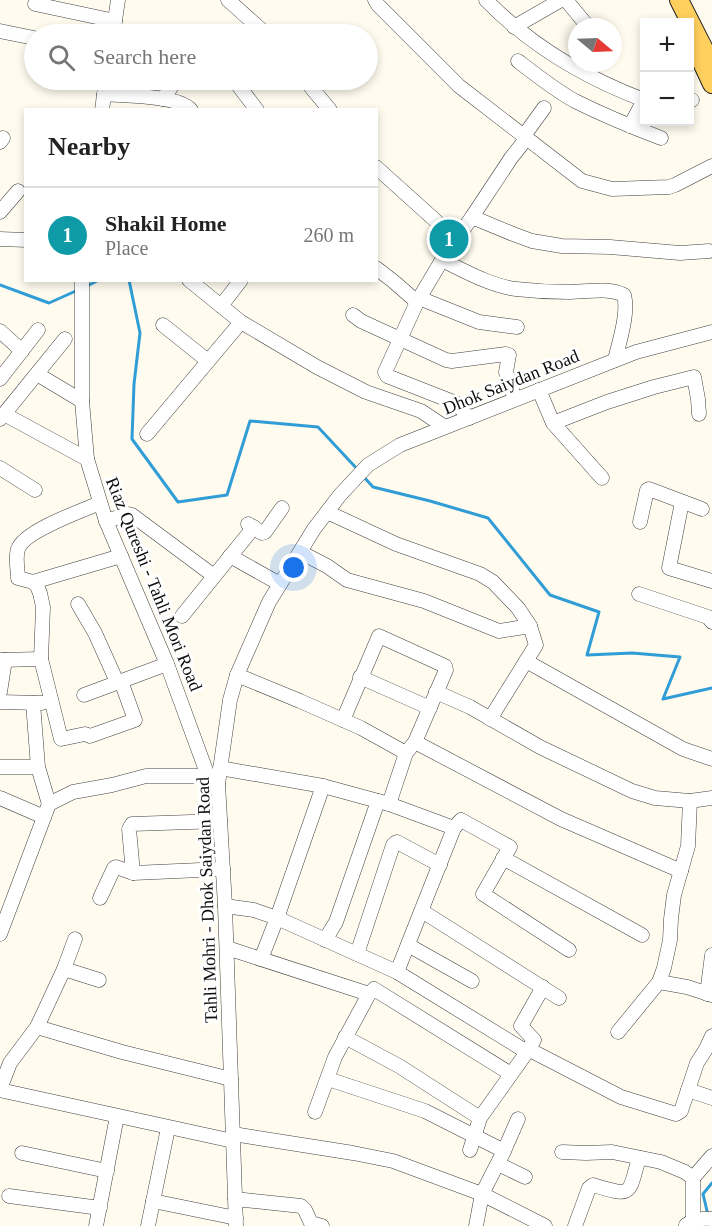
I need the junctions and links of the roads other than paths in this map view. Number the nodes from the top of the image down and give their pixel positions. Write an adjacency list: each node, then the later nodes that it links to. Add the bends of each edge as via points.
1 (118, 0): 13 (street)
2 (375, 0): 39 (street, via 459,86)
3 (486, 0): 15 (street)
4 (561, 0): 15 (street)
5 (566, 0): 10 (street)
6 (672, 0): 11 (main road)
7 (679, 0): 21 (main road)
8 (230, 1): 14 (street)
9 (35, 4): 12 (street)
10 (581, 18)
11 (680, 18)
12 (101, 24)
13 (115, 24)
14 (254, 24)
15 (514, 27): 19 (street, via 541,47)
16 (0, 31): 17 (street)
17 (24, 36)
18 (694, 46): 23 (main road)
19 (568, 60)
20 (518, 61): 38 (street, via 574,100)
21 (712, 65)
22 (591, 72): 29 (street, via 610,86)
23 (712, 84)
24 (105, 90): 28 (street)
25 (169, 90): 30 (street)
26 (242, 90): 35 (street)
27 (314, 90): 36 (street)
28 (104, 94): 31 (street); 33 (street)
29 (640, 98)
30 (163, 99): 31 (street); 34 (street)
31 (142, 103)
32 (640, 107): 38 (street)
33 (102, 108)
34 (189, 108)
35 (255, 108)
36 (328, 108)
37 (544, 108): 39 (street)
38 (630, 126): 40 (street)
39 (525, 138): 41 (street, via 582,181 612,189 669,187); 45 (street)
40 (661, 138)
41 (712, 166)
42 (378, 169): 48 (street)
43 (18, 191): 44 (street)
44 (0, 212)
45 (472, 217): 48 (street); 49 (street, via 532,241 562,246)
46 (0, 239): 47 (street)
47 (24, 240)
48 (457, 240): 50 (street)
49 (709, 251)
50 (442, 260): 55 (street); 67 (street, via 513,288 604,291 624,296 625,313)
51 (378, 270): 55 (street)
52 (81, 282): 74 (street, Riaz Qureshi - Tahli Mori Road)
53 (191, 282): 56 (street)
54 (239, 282): 56 (street)
55 (418, 300): 60 (street, via 479,322); 65 (street)
56 (221, 306): 58 (street)
57 (353, 315): 65 (street)
58 (241, 322): 68 (street); 79 (street, via 317,367 366,392 421,411)
59 (163, 325): 68 (street)
60 (517, 327)
61 (38, 330): 66 (street)
62 (0, 331): 66 (street)
63 (712, 332): 67 (street, Dhok Saiydan Road)
64 (65, 339): 69 (street)
65 (400, 339): 72 (street, via 452,361 509,355 506,372); 77 (street, via 385,374 456,403)
66 (22, 351): 70 (street)
67 (615, 360): 71 (street, Dhok Saiydan Road)
68 (208, 361): 80 (street)
69 (37, 374): 74 (street); 75 (street)
70 (0, 380)
71 (539, 390): 72 (street, Dhok Saiydan Road); 78 (street)
72 (515, 399): 77 (street, Dhok Saiydan Road)
73 (705, 399): 76 (street); 78 (street, via 694,377 690,377)
74 (82, 401): 81 (street, Riaz Qureshi - Tahli Mori Road)
75 (3, 410): 81 (street)
76 (699, 414)
77 (469, 417): 79 (street, Dhok Saiydan Road)
78 (553, 423): 83 (street)
79 (445, 427): 85 (street, Dhok Saiydan Road, via 400,445 368,465)
80 (147, 434)
81 (87, 459): 87 (street, Riaz Qureshi - Tahli Mori Road)
82 (0, 468): 84 (street)
83 (602, 478)
84 (35, 490)
85 (340, 495): 90 (street, Tahli Mohri - Dhok Saiydan Road)
86 (682, 502): 89 (street); 92 (street, via 649,489); 97 (street, via 669,568)
87 (100, 503): 91 (street, Riaz Qureshi - Tahli Mori Road); 98 (street, via 57,520 23,541 17,554 18,578)
88 (282, 508): 95 (street, via 265,532 250,525)
89 (702, 509)
90 (327, 512): 93 (street, Tahli Mohri - Dhok Saiydan Road); 104 (street, via 396,544 480,574 493,582)
91 (106, 521): 94 (street, Riaz Qureshi - Tahli Mori Road); 96 (street, via 132,515)
92 (640, 522)
93 (300, 552): 99 (street, Tahli Mohri - Dhok Saiydan Road); 104 (street, via 347,580 424,601 499,631)
94 (121, 556): 98 (street); 108 (street, Riaz Qureshi - Tahli Mori Road)
95 (230, 556): 96 (street); 99 (street)
96 (214, 576): 102 (street)
97 (712, 581)
98 (33, 582): 105 (street, via 43,607)
99 (280, 584): 109 (street, Tahli Mohri - Dhok Saiydan Road)
100 (639, 594): 103 (street, via 708,617)
101 (78, 604): 111 (street)
102 (182, 616)
103 (712, 622)
104 (530, 626): 107 (street, via 536,645)
105 (41, 659): 106 (street); 117 (street)
106 (2, 660): 112 (street)
107 (526, 661): 119 (street); 122 (street, via 684,749)
108 (167, 664): 111 (street); 126 (street, Riaz Qureshi - Tahli Mori Road)
109 (237, 675): 120 (street); 125 (street, Tahli Mohri - Dhok Saiydan Road)
110 (360, 677): 113 (street, via 380,636 445,666); 118 (street); 120 (street)
111 (119, 681): 114 (street); 117 (street, via 135,720 90,736 61,738)
112 (0, 692)
113 (436, 692): 118 (street); 119 (street)
114 (84, 695)
115 (0, 702): 116 (street)
116 (33, 703): 117 (street); 124 (street)
117 (53, 703)
118 (430, 708): 121 (street)
119 (490, 719): 130 (street, via 632,791)
120 (343, 720): 121 (street)
121 (411, 748): 131 (street); 138 (street)
122 (712, 759)
123 (0, 767): 124 (street)
124 (38, 767): 132 (street)
125 (220, 768): 126 (street, Tahli Mohri - Dhok Saiydan Road); 127 (street)
126 (213, 780): 132 (street, via 146,776 73,792); 133 (street, Tahli Mohri - Dhok Saiydan Road)
127 (323, 786): 131 (street); 143 (street)
128 (0, 798): 132 (street)
129 (712, 798): 130 (street)
130 (690, 801): 138 (street, via 688,846)
131 (383, 802): 134 (street); 147 (street, via 336,922)
132 (46, 811): 144 (street)
133 (220, 821): 137 (street, Tahli Mohri - Dhok Saiydan Road); 139 (street, via 132,824 129,829)
134 (454, 828): 135 (street, via 461,820 510,847); 136 (street)
135 (503, 858): 145 (street); 150 (street, via 483,894)
136 (440, 865): 142 (street); 151 (street, via 398,842 393,845)
137 (223, 869): 139 (street); 141 (street, Tahli Mohri - Dhok Saiydan Road)
138 (681, 871): 158 (street)
139 (133, 873): 140 (street, via 114,868)
140 (100, 898)
141 (225, 906): 143 (street); 149 (street, Tahli Mohri - Dhok Saiydan Road)
142 (422, 911): 148 (street); 159 (street)
143 (277, 918): 147 (street); 153 (street)
144 (0, 934)
145 (642, 935)
146 (75, 939): 154 (street)
147 (325, 940): 151 (street)
148 (408, 945): 155 (street); 157 (street)
149 (227, 948): 153 (street); 170 (street, Tahli Mohri - Dhok Saiydan Road)
150 (569, 950)
151 (357, 954): 155 (street)
152 (712, 955): 161 (street)
153 (261, 959): 160 (street)
154 (64, 969): 156 (street); 163 (street)
155 (397, 972): 167 (street)
156 (99, 980)
157 (472, 981)
158 (659, 982): 161 (street); 164 (street)
159 (543, 987): 162 (street); 167 (street, via 521,1026 534,1040)
160 (369, 994): 166 (street); 168 (street, via 374,989)
161 (710, 994)
162 (559, 998)
163 (37, 1027): 170 (street); 171 (street, via 10,1063)
164 (618, 1032)
165 (712, 1036): 172 (street)
166 (345, 1037): 169 (street); 176 (street)
167 (527, 1051): 168 (street); 172 (street, via 621,1097 671,1113 681,1111)
168 (511, 1074): 176 (street)
169 (328, 1078): 174 (street); 179 (street, via 426,1111)
170 (231, 1079): 180 (street, Tahli Mohri - Dhok Saiydan Road)
171 (0, 1089): 175 (street)
172 (688, 1090): 173 (street)
173 (712, 1098)
174 (315, 1112)
175 (117, 1116): 178 (street); 188 (street)
176 (480, 1118): 179 (street)
177 (518, 1119): 182 (street)
178 (168, 1128): 180 (street); 194 (street)
179 (474, 1136): 181 (street); 182 (street)
180 (233, 1138): 191 (street, via 393,1161); 193 (street, Tahli Mohri - Dhok Saiydan Road)
181 (470, 1150)
182 (504, 1151): 187 (street)
183 (562, 1152): 186 (street, via 612,1152)
184 (22, 1153): 188 (street)
185 (712, 1156): 190 (street)
186 (639, 1158): 190 (street, via 661,1162); 203 (street, via 626,1192 593,1185 589,1188)
187 (498, 1164): 189 (street); 191 (street)
188 (107, 1171): 195 (street)
189 (525, 1178)
190 (693, 1178): 196 (street)
191 (482, 1194): 201 (street); 202 (street)
192 (9, 1196): 195 (street)
193 (235, 1199): 197 (street, Tahli Mohri - Dhok Saiydan Road); 200 (street, via 301,1206 310,1223)
194 (153, 1201): 197 (street); 199 (street)
195 (100, 1208): 198 (street)
196 (700, 1220)
197 (236, 1222)
198 (96, 1226)
199 (148, 1226)
200 (322, 1226)
201 (476, 1226)
202 (545, 1226)
203 (575, 1226)

